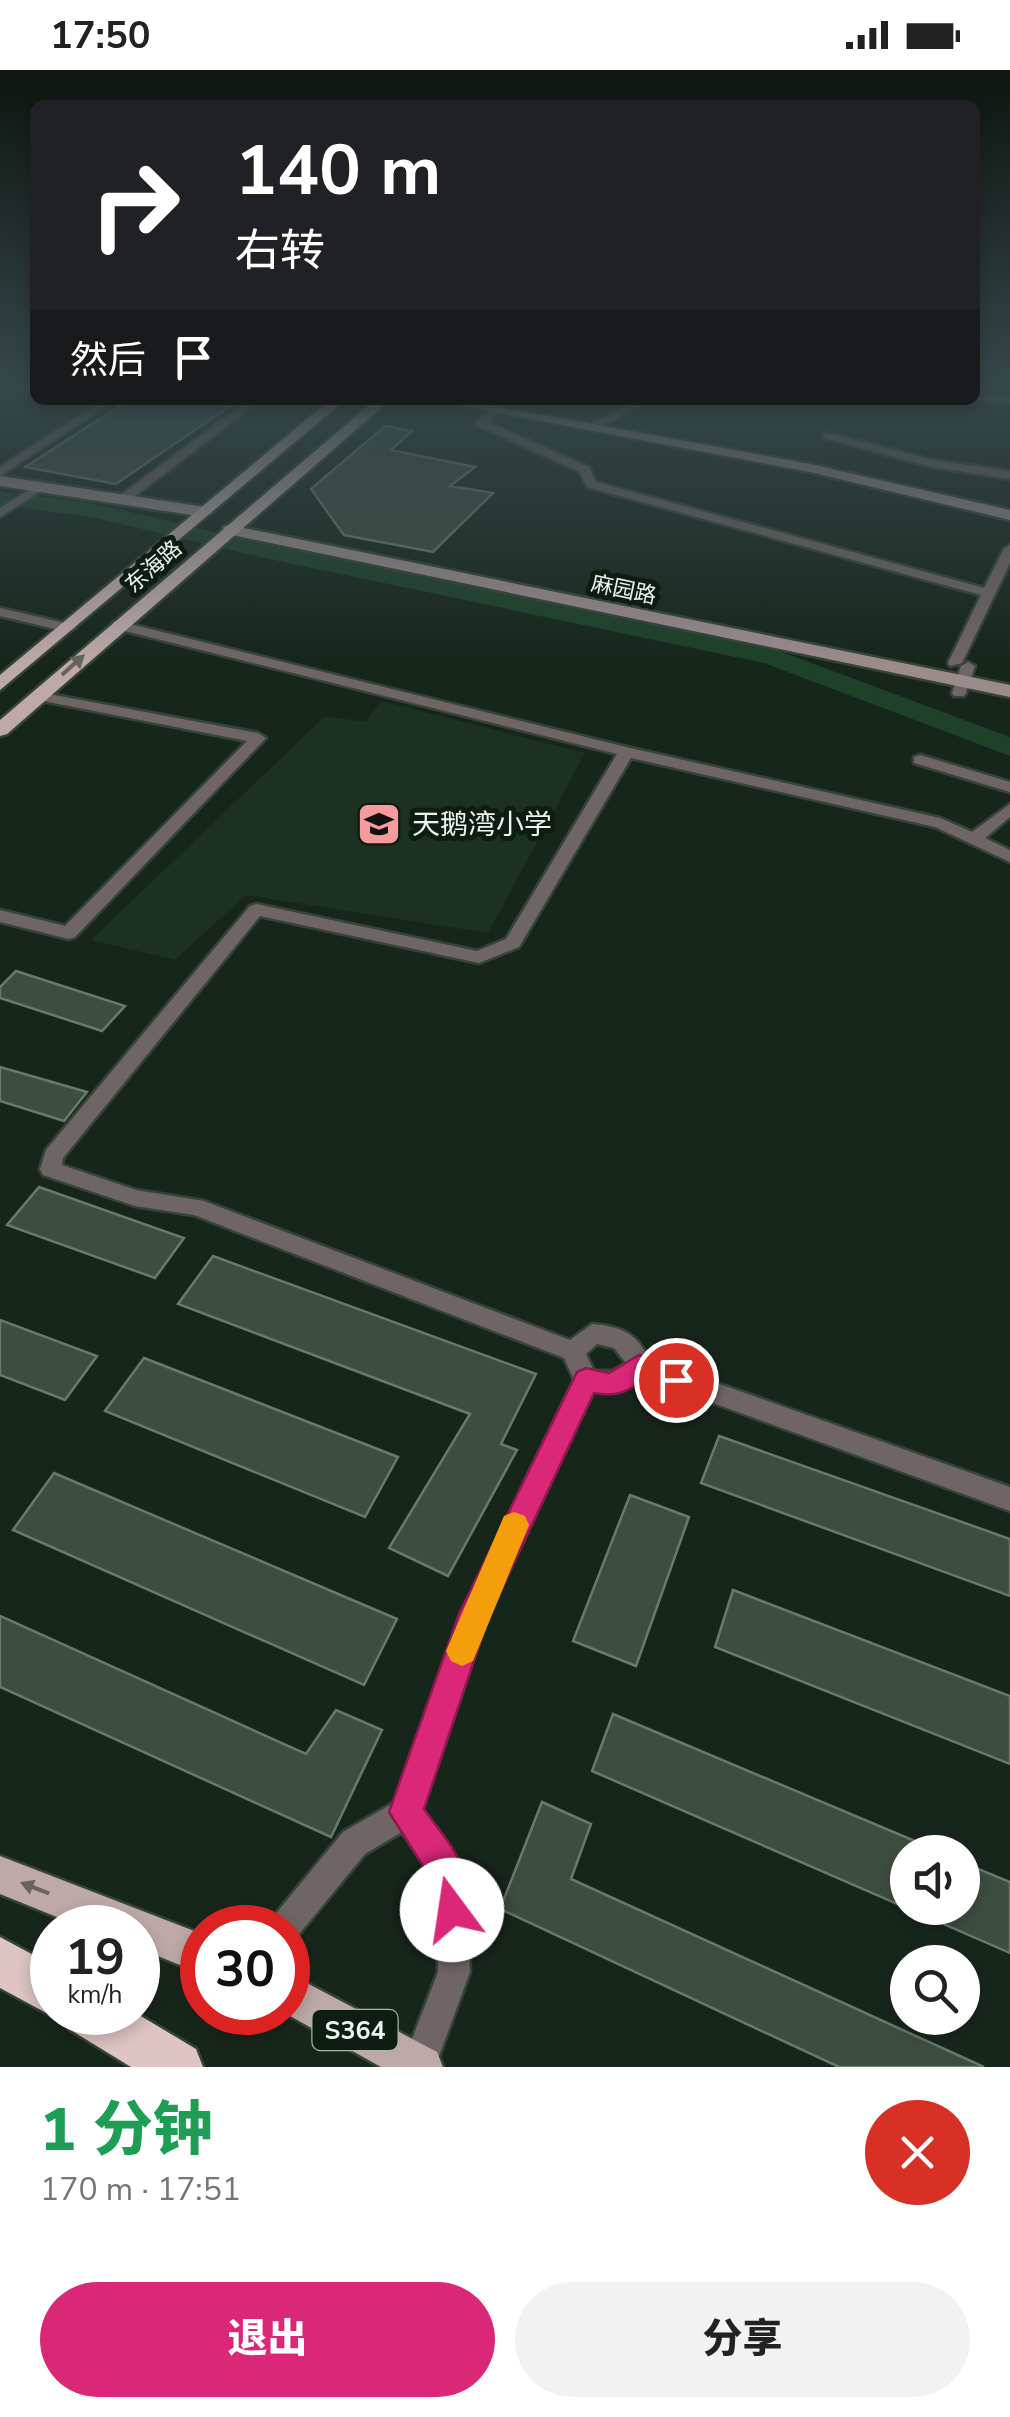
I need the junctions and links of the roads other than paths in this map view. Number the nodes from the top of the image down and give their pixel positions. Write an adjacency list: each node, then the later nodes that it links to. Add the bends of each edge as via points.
1 (150, 479): 8 (street)
2 (244, 479): 9 (main road, 东海路)
3 (289, 479): 12 (main road, 东海路)
4 (589, 479): 14 (street)
5 (858, 479): 11 (street)
6 (0, 481): 7 (street)
7 (39, 488): 8 (street); 10 (street)
8 (122, 500): 9 (street)
9 (205, 512): 17 (main road, 东海路)
10 (0, 513)
11 (1010, 515)
12 (232, 527): 16 (main road, 东海路); 19 (street, 麻园路)
13 (1010, 548): 14 (street)
14 (987, 593): 19 (street)
15 (0, 612): 17 (street)
16 (118, 625): 22 (main road, 东海路, one-way to 16); 24 (street)
17 (68, 628): 20 (main road, 东海路)
18 (1010, 674): 19 (street, 麻园路)
19 (961, 676): 21 (street, 麻园路)
20 (0, 684)
21 (1010, 691)
22 (38, 696): 23 (main road, 东海路); 30 (street, via 258,738 69,933)
23 (0, 730)
24 (626, 752): 28 (street, via 940,824); 31 (street, via 513,943 480,957 256,910 53,1156 51,1168 135,1198 196,1207)
25 (920, 760): 26 (street)
26 (1010, 787)
27 (1010, 809): 28 (street)
28 (974, 839): 29 (street)
29 (1010, 857)
30 (0, 916)
31 (573, 1351): 32 (street, via 592,1334 616,1334 635,1350); 33 (street)
32 (639, 1366): 33 (street, via 609,1385); 34 (street)
33 (586, 1380): 35 (street, via 475,1614)
34 (1010, 1499)
35 (406, 1812): 38 (street, via 354,1842); 43 (street, via 452,1878 454,1972)
36 (0, 1874): 37 (main road, one-way to 36)
37 (78, 1905)
38 (303, 1905)
39 (0, 1961): 40 (highway)
40 (30, 1979)
41 (310, 2005): 43 (main road, S364)
42 (124, 2035): 44 (highway)
43 (421, 2066)
44 (178, 2067)

